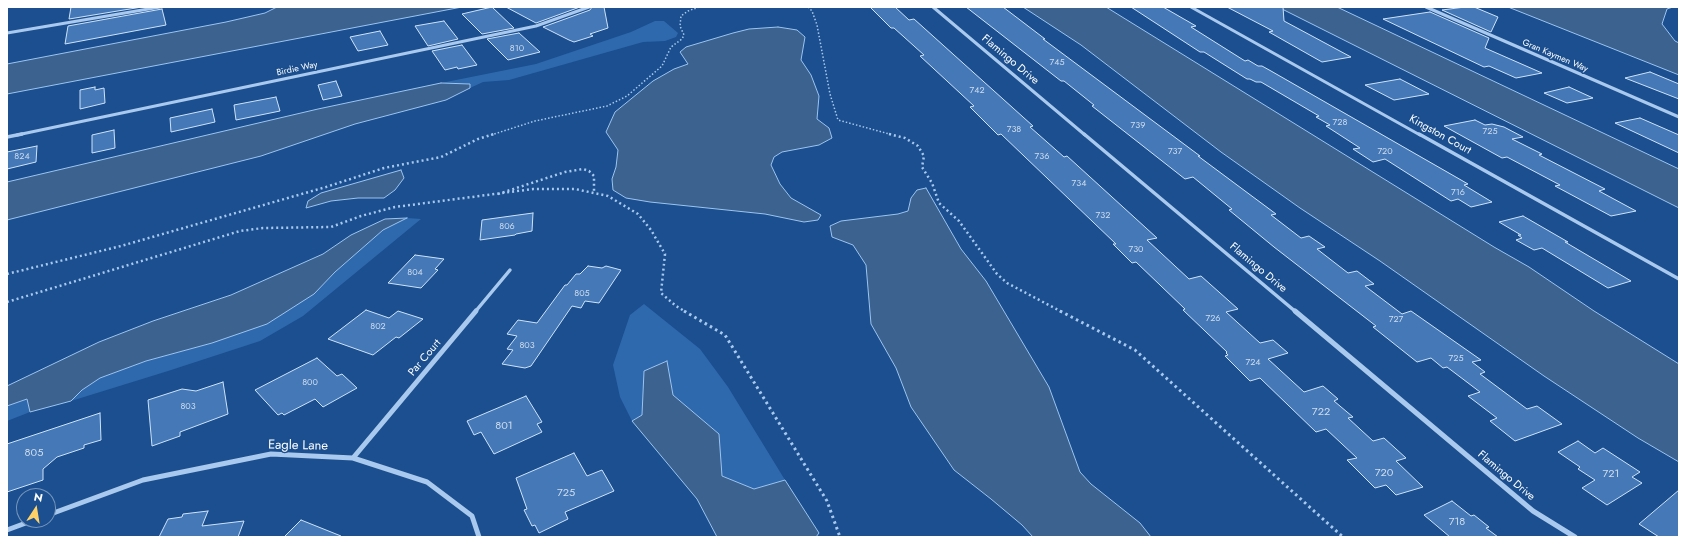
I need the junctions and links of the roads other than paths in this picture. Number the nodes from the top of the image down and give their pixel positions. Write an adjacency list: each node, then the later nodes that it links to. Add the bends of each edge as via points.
1 (160, 7): 6 (street)
2 (589, 7): 8 (street, Birdie Way, via 536,26)
3 (933, 7): 14 (street, Flamingo Drive, via 1533,511)
4 (1191, 7): 10 (street, Kingston Court)
5 (1426, 7): 7 (street, Gran Kaymen Way)
6 (7, 33)
7 (1679, 117)
8 (7, 137)
9 (510, 270): 11 (street, Par Court)
10 (1679, 279)
11 (353, 458): 12 (street, Eagle Lane, via 271,454 143,480); 13 (street, Eagle Lane, via 427,482 472,516)
12 (56, 512)
13 (479, 537)
14 (1575, 537)

